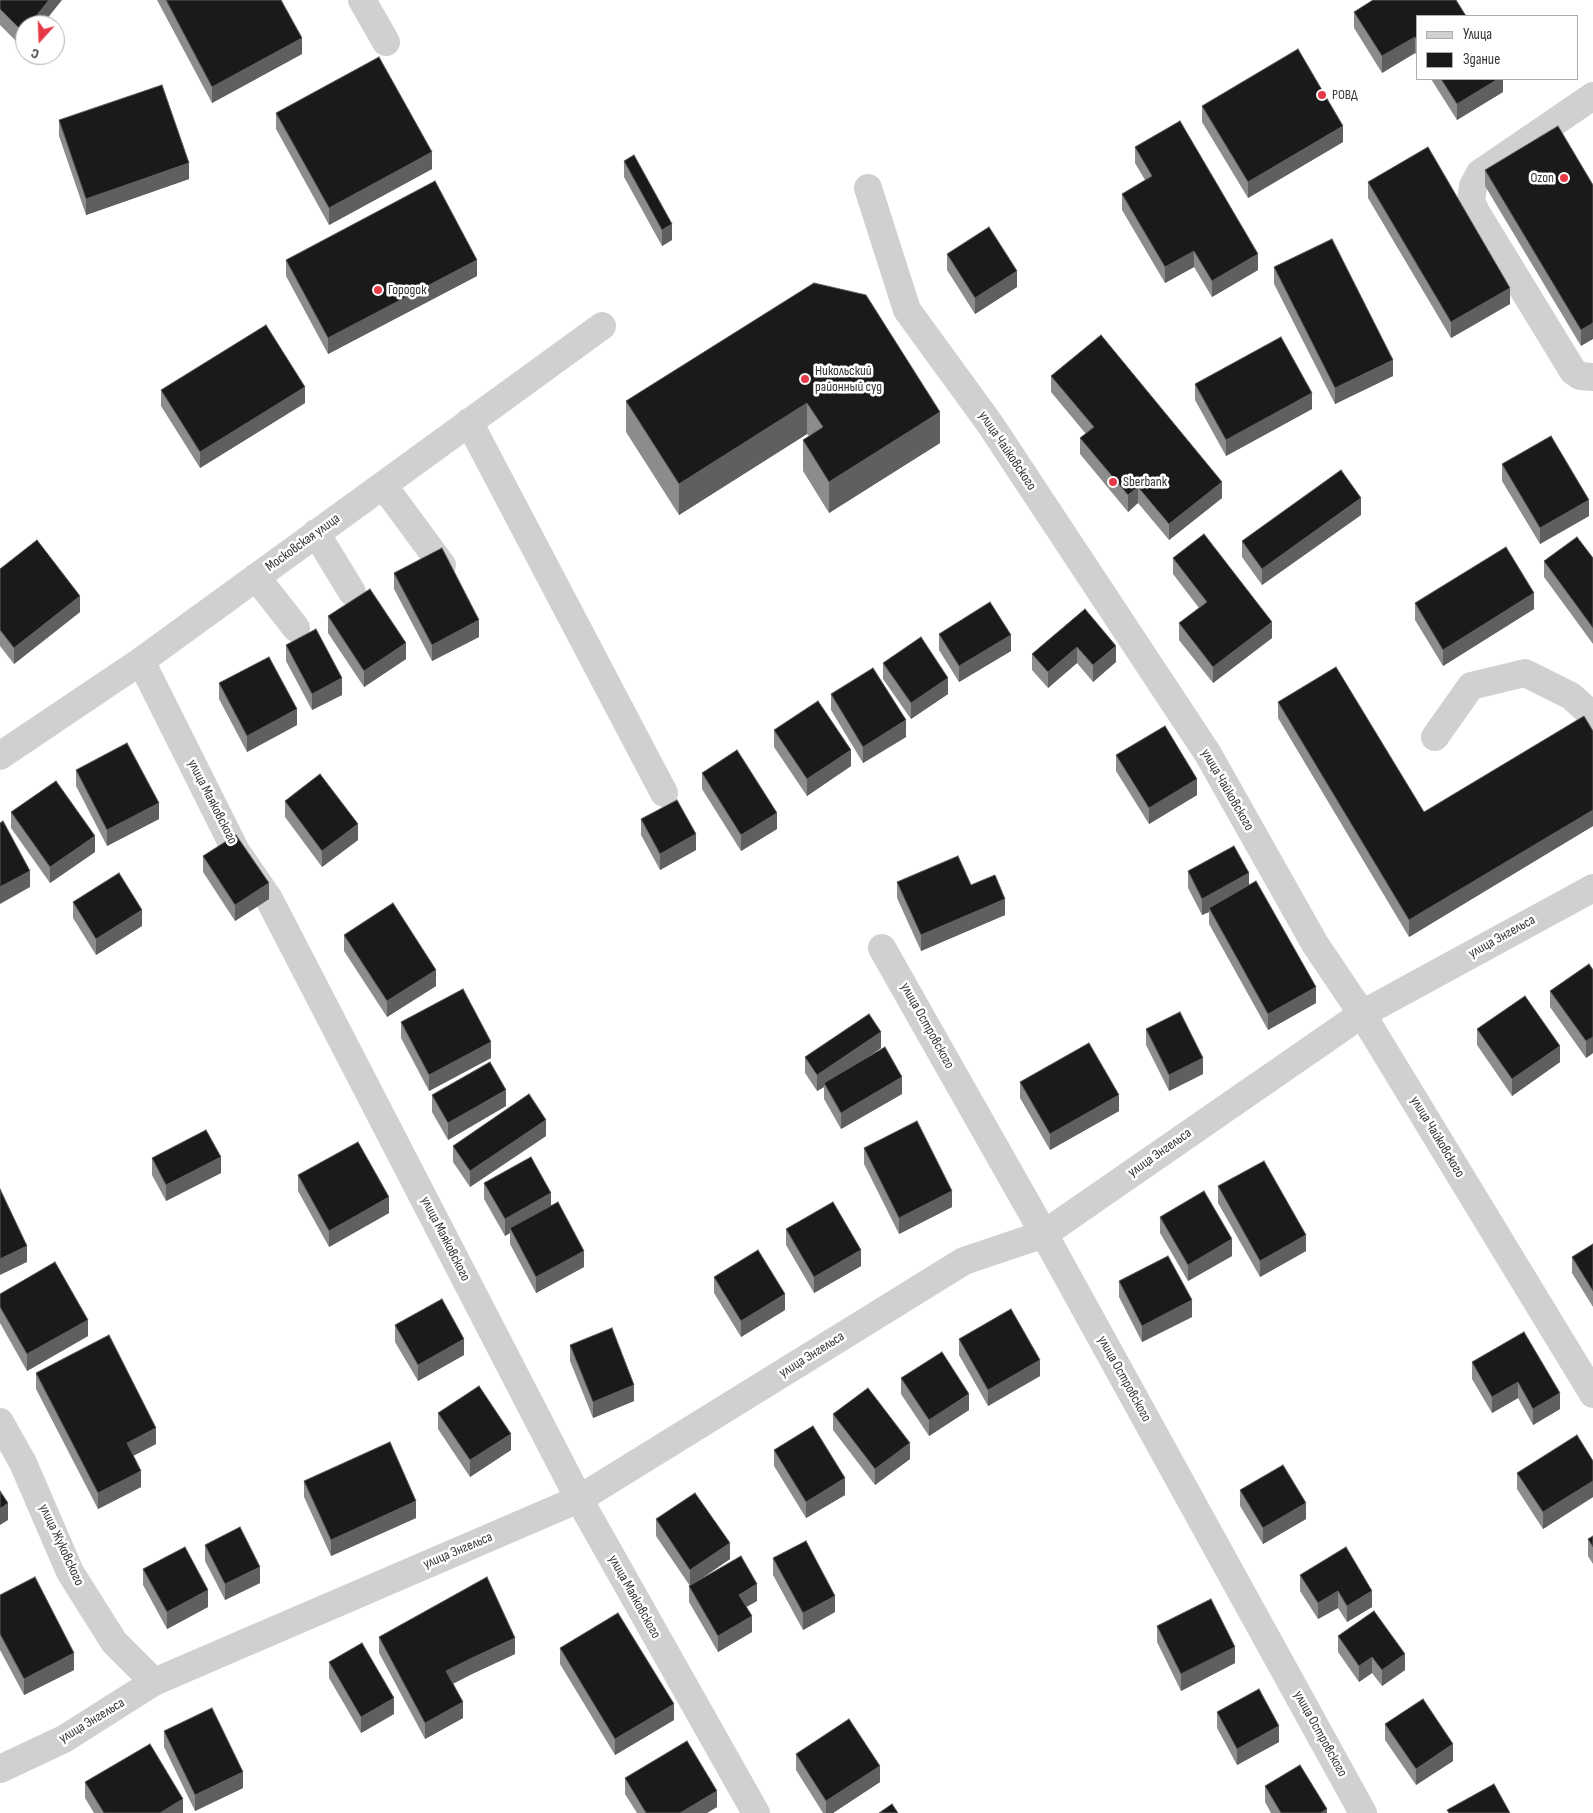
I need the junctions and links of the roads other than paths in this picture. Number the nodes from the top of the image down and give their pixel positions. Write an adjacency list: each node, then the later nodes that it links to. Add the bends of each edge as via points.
1 (362, 0): 2 (street)
2 (386, 42)
3 (1593, 96): 6 (street, via 1480,173 1473,186 1471,201 1573,372)
4 (868, 188): 21 (street, улица Чайковского, via 907,310 990,424 1208,754 1315,944)
5 (602, 326): 7 (street, Московская улица)
6 (1593, 377)
7 (469, 422): 8 (street, Московская улица); 18 (street)
8 (383, 485): 9 (street, Московская улица); 10 (street)
9 (316, 533): 11 (street, Московская улица); 12 (street)
10 (442, 565)
11 (256, 577): 13 (street); 14 (street, Московская улица)
12 (352, 592)
13 (296, 628)
14 (141, 661): 17 (street, Московская улица); 25 (street, улица Маяковского, via 236,851 269,899)
15 (1593, 716): 16 (street, via 1571,696 1525,673 1471,686)
16 (1435, 737)
17 (0, 756)
18 (664, 793)
19 (1593, 888): 21 (street, улица Энгельса)
20 (882, 948): 22 (street, улица Островского)
21 (1362, 1014): 22 (street, улица Энгельса); 23 (street, улица Чайковского)
22 (1044, 1234): 25 (street, улица Энгельса, via 964,1260); 29 (street, улица Островского)
23 (1592, 1392)
24 (0, 1422): 26 (street, улица Жуковского, via 24,1463 70,1572 114,1642)
25 (579, 1499): 26 (street, улица Энгельса); 28 (street, улица Маяковского)
26 (154, 1682): 27 (street, улица Энгельса, via 64,1739)
27 (0, 1769)
28 (756, 1813)
29 (1363, 1813)

